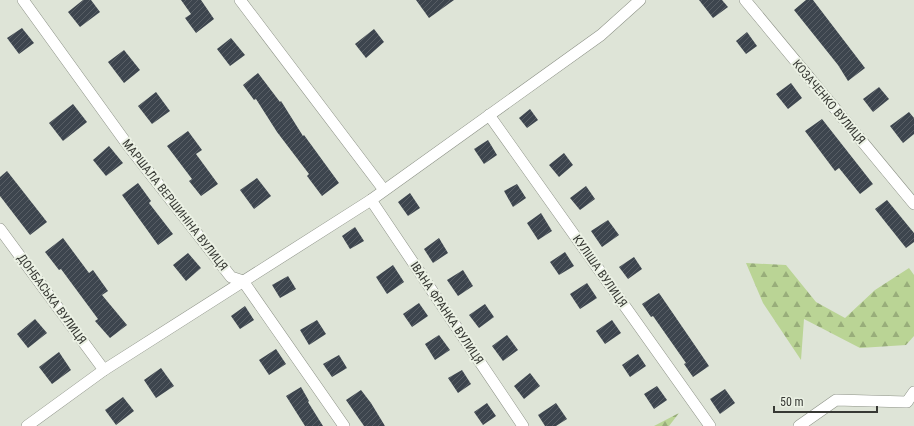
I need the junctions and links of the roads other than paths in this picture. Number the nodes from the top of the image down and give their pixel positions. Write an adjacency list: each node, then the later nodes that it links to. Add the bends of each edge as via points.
1 (23, 0): 10 (street, МАРШАЛА ВЕРШИНІНА ВУЛИЦЯ, via 127,144 231,278)
2 (240, 0): 6 (street)
3 (640, 0): 5 (street, via 601,35)
4 (744, 0): 8 (street, КОЗАЧЕНКО ВУЛИЦЯ)
5 (489, 115): 6 (street); 16 (street, КУЛІША ВУЛИЦЯ)
6 (384, 190): 7 (street)
7 (371, 200): 10 (street); 15 (street, ІВАНА ФРАНКА ВУЛИЦЯ)
8 (914, 204)
9 (0, 229): 11 (street, ДОНБАСЬКА ВУЛИЦЯ)
10 (243, 281): 11 (street); 14 (street, МАРШАЛА ВЕРШИНІНА ВУЛИЦЯ)
11 (104, 370): 13 (street)
12 (914, 392): 17 (street, via 907,402 836,400)
13 (27, 426)
14 (344, 426)
15 (523, 426)
16 (710, 426)
17 (799, 426)

